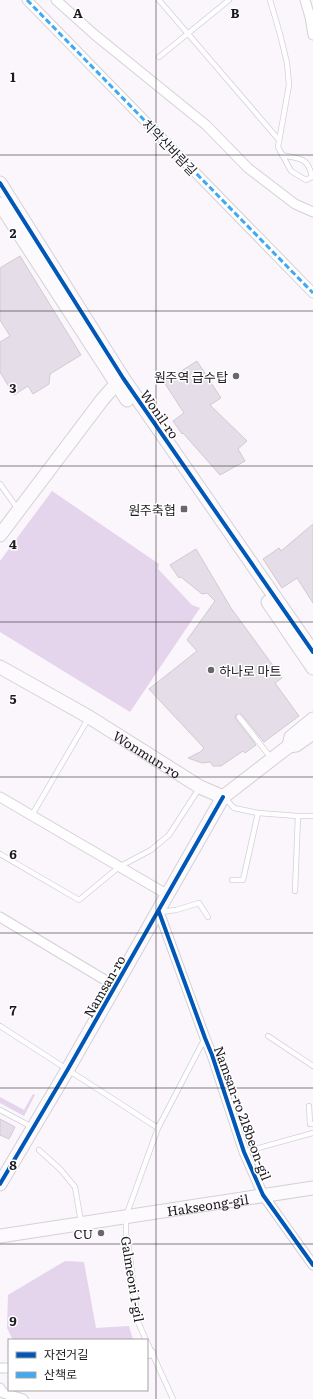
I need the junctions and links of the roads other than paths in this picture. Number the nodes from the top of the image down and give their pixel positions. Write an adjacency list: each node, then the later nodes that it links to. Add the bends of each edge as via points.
1 (27, 0): 15 (street, 치악산바람길)
2 (56, 0): 14 (street, via 96,36 206,125 248,168 295,204)
3 (160, 0): 7 (lane)
4 (229, 0): 7 (lane)
5 (270, 0): 10 (lane, via 287,63 289,85)
6 (305, 0): 8 (street)
7 (188, 33): 9 (lane); 10 (lane)
8 (313, 35)
9 (159, 57)
10 (279, 140): 11 (lane, via 278,147)
11 (282, 155): 11 (lane, via 291,171 306,180 312,177 310,166 302,159)
12 (0, 183): 16 (street, Wonil-ro)
13 (0, 204): 16 (street, Wonil-ro)
14 (313, 212)
15 (313, 293)
16 (119, 381): 18 (street); 20 (street, Wonil-ro); 22 (street, Wonil-ro)
17 (0, 484): 18 (lane)
18 (19, 511): 19 (street)
19 (2, 529)
20 (313, 652)
21 (0, 667): 23 (street, Wonmun-ro)
22 (313, 668)
23 (89, 717): 29 (street, Wonmun-ro); 33 (lane)
24 (239, 717): 28 (lane)
25 (313, 719): 27 (street, via 291,737)
26 (313, 733): 27 (street, via 296,745)
27 (289, 746): 28 (street)
28 (272, 758): 31 (street)
29 (200, 788): 31 (street, Wonmun-ro); 37 (lane, via 170,835 151,850)
30 (0, 797): 33 (street)
31 (223, 797): 32 (lane, via 234,808); 40 (street, Namsan-ro)
32 (258, 813): 34 (lane); 38 (lane, via 243,880)
33 (32, 815): 37 (street)
34 (298, 816): 35 (lane); 39 (lane)
35 (313, 816)
36 (0, 854): 37 (lane, via 79,900)
37 (119, 867): 40 (street)
38 (232, 880)
39 (295, 891)
40 (168, 895): 41 (street, Namsan-ro)
41 (159, 912): 43 (lane, via 199,903); 44 (street, Namsan-ro); 47 (street, Namsan-ro 218beon-gil)
42 (0, 917): 44 (street, Namsan-ro)
43 (208, 917)
44 (115, 986): 49 (street, Namsan-ro)
45 (0, 1026): 49 (lane)
46 (268, 1036): 48 (lane)
47 (204, 1038): 54 (lane); 57 (street, Namsan-ro 218beon-gil)
48 (313, 1066)
49 (68, 1069): 53 (street, Namsan-ro); 54 (lane)
50 (309, 1106): 52 (lane, via 310,1124)
51 (0, 1110): 53 (lane)
52 (313, 1124)
53 (34, 1128): 58 (street, Namsan-ro, via 6,1170)
54 (158, 1128): 61 (lane)
55 (313, 1133): 57 (lane)
56 (39, 1150): 62 (lane, via 60,1169 75,1188)
57 (244, 1152): 60 (street, Namsan-ro 218beon-gil)
58 (0, 1184)
59 (313, 1188): 60 (street, Hakseong-gil)
60 (263, 1195): 61 (street, Hakseong-gil); 64 (street, Namsan-ro 218beon-gil)
61 (126, 1216): 62 (street, Hakseong-gil); 65 (lane, Galmeori 1-gil, via 126,1234 138,1322)
62 (81, 1223): 63 (street, Hakseong-gil)
63 (0, 1236)
64 (313, 1265)
65 (146, 1339)
66 (149, 1354): 69 (lane, Galmeori 1-gil, via 162,1374)
67 (0, 1388): 68 (street, via 3,1393)
68 (23, 1399)
69 (173, 1399)

